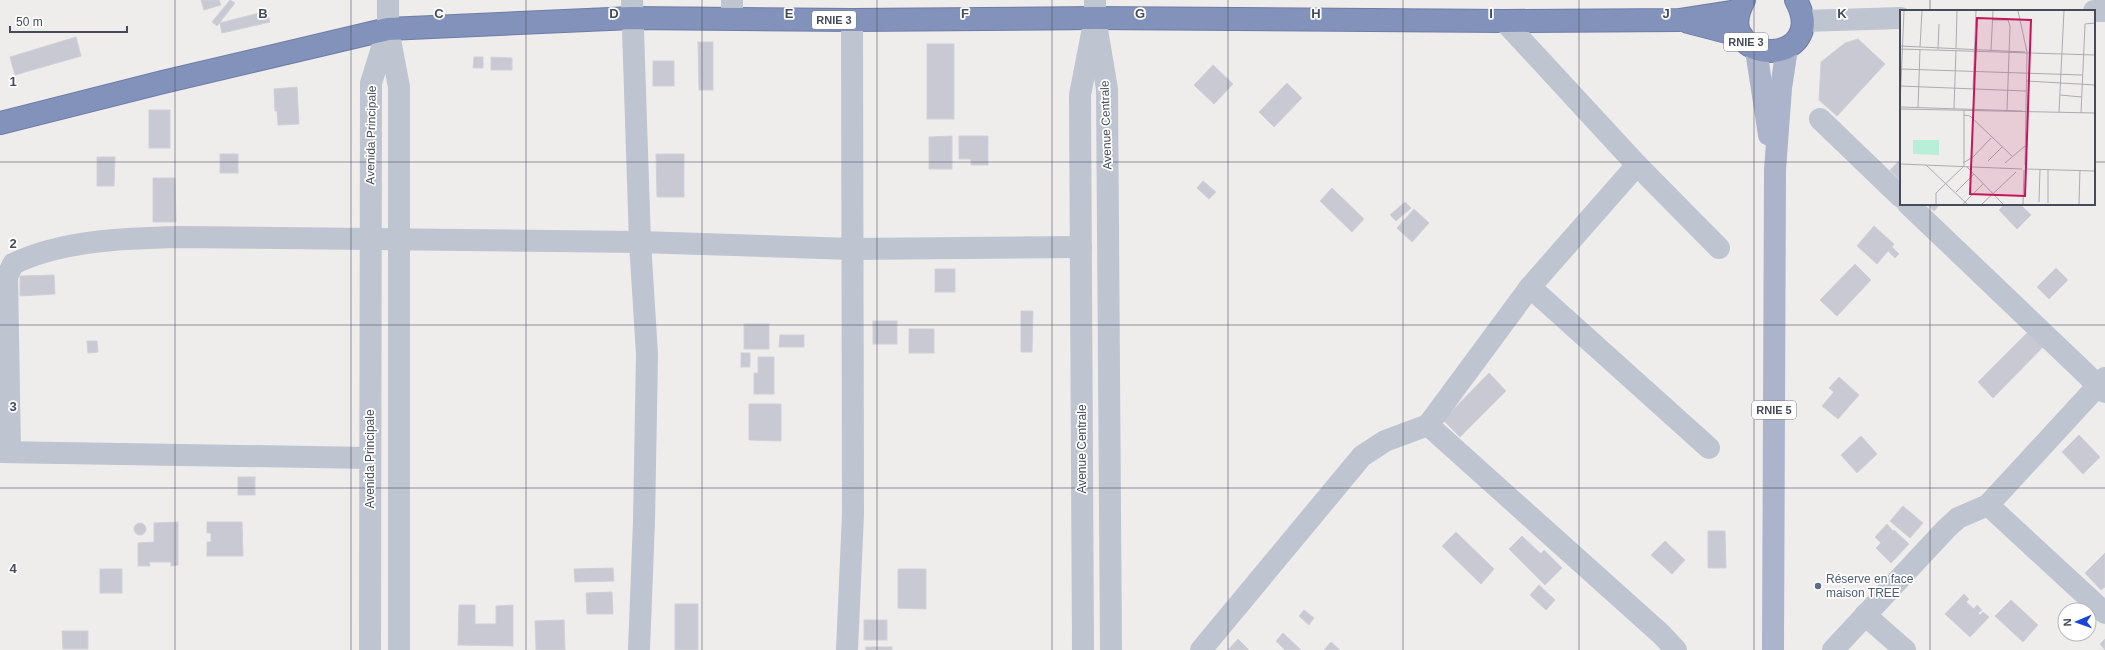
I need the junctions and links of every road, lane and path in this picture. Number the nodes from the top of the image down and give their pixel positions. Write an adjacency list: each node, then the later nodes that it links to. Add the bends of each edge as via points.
1 (388, 0): 12 (street)
2 (1796, 0): 11 (highway, via 1802,10)
3 (1741, 5): 9 (highway, RNIE 3); 13 (highway, RNIE 3, via 1738,24)
4 (632, 9): 6 (highway, RNIE 3); 12 (highway, RNIE 3); 23 (street)
5 (1095, 9): 8 (highway, RNIE 3); 10 (highway, RNIE 3); 24 (street, Avenue Centrale, via 1080,95); 41 (street, Avenue Centrale, via 1107,89)
6 (732, 10): 8 (highway, RNIE 3)
7 (1900, 18): 11 (street)
8 (852, 20): 26 (street)
9 (1679, 20): 10 (highway, RNIE 3); 13 (highway, RNIE 3)
10 (1504, 21): 17 (street)
11 (1803, 22): 14 (highway, via 1801,32)
12 (388, 29): 16 (highway, RNIE 3); 21 (street, Avenida Principale, via 371,83); 22 (street, via 399,87)
13 (1749, 43): 14 (highway, RNIE 3, via 1766,53); 18 (main road, RNIE 5)
14 (1787, 48): 18 (main road, RNIE 5)
15 (1820, 119): 19 (street)
16 (0, 123)
17 (1637, 165): 25 (street); 27 (street)
18 (1774, 170): 44 (main road, RNIE 5)
19 (1900, 196)
20 (1909, 205): 28 (street)
21 (370, 238): 22 (street); 31 (street, via 130,238 85,243 26,257 13,264 7,277); 32 (street, Avenida Principale)
22 (399, 238): 23 (street); 37 (street)
23 (640, 242): 26 (street); 38 (street, via 647,354)
24 (1081, 247): 26 (street); 40 (street, Avenue Centrale)
25 (1719, 248)
26 (852, 249): 39 (street, via 853,514)
27 (1530, 287): 29 (street); 30 (street)
28 (2103, 385): 33 (street)
29 (1428, 425): 42 (street, via 1385,442 1362,456); 43 (street, via 1655,628)
30 (1709, 448)
31 (5, 452): 32 (street)
32 (370, 458): 36 (street, Avenida Principale)
33 (1988, 506): 34 (street); 35 (street, via 1971,511 1954,522)
34 (2105, 613)
35 (1864, 615): 45 (street); 46 (street)
36 (370, 650)
37 (400, 650)
38 (639, 650)
39 (847, 650)
40 (1083, 650)
41 (1111, 650)
42 (1201, 650)
43 (1676, 650)
44 (1773, 650)
45 (1833, 650)
46 (1905, 650)

